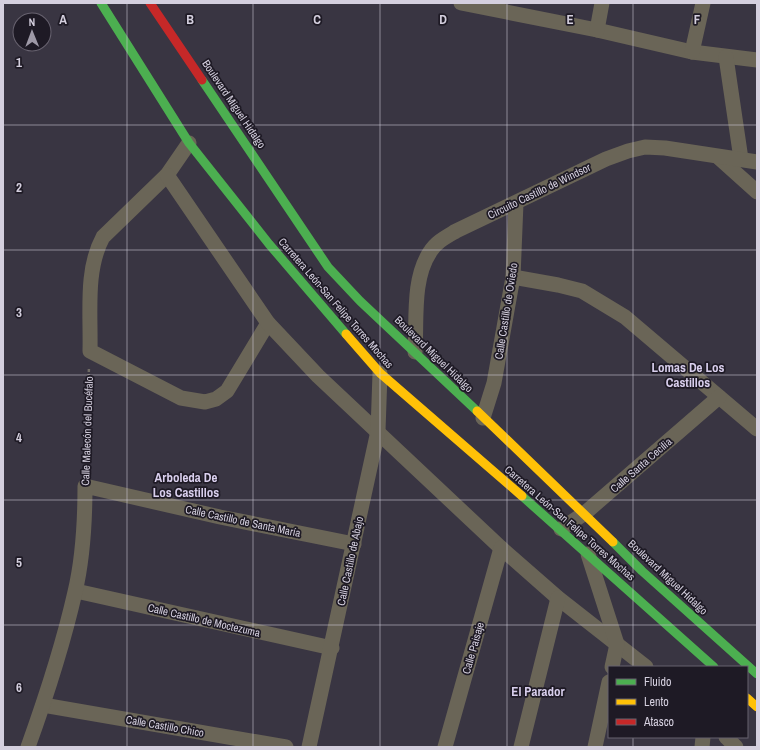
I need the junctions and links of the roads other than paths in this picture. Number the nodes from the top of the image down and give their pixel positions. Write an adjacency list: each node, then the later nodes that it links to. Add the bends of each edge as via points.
1 (101, 3): 11 (main road, Carretera León-San Felipe Torres Mochas)
2 (150, 3): 20 (main road, Boulevard Miguel Hidalgo, via 328,267)
3 (461, 3): 6 (street)
4 (602, 3): 7 (street)
5 (702, 3): 8 (street)
6 (497, 7): 7 (street)
7 (597, 30): 8 (street)
8 (692, 52): 9 (street)
9 (726, 57): 10 (street); 13 (street)
10 (757, 60)
11 (189, 143): 15 (street); 21 (main road, Carretera León-San Felipe Torres Mochas, via 269,244)
12 (718, 157): 13 (street, Circuito Castillo de Windsor); 16 (street); 17 (street, Circuito Castillo de Windsor, via 645,147 606,159)
13 (741, 159): 14 (street, Circuito Castillo de Windsor)
14 (757, 162)
15 (167, 175): 19 (street); 19 (street, via 103,237 96,250 92,266 90,351 181,398 205,402 216,399 227,391)
16 (757, 192)
17 (516, 203): 18 (street, Calle Castillo de Oviedo); 20 (street, Circuito Castillo de Windsor, via 441,239 430,251 420,278)
18 (513, 277): 22 (street, via 558,284 582,291 601,302 625,316); 23 (street, Calle Castillo de Oviedo, via 494,383)
19 (268, 323): 25 (street, via 318,376)
20 (415, 352): 23 (main road, Boulevard Miguel Hidalgo)
21 (380, 373): 25 (street, Calle Castillo de Abajo); 28 (main road, Carretera León-San Felipe Torres Mochas)
22 (719, 397): 24 (street); 27 (street, Calle Santa Cecilia)
23 (483, 418): 27 (main road, Boulevard Miguel Hidalgo)
24 (757, 429)
25 (378, 431): 29 (street, Calle Castillo de Abajo); 30 (street)
26 (85, 486): 29 (street, Calle Castillo de Santa María); 32 (street, Calle Malecón del Bucéfalo)
27 (585, 513): 28 (street, Calle Santa Cecilia); 39 (main road, Boulevard Miguel Hidalgo, via 642,571)
28 (561, 529): 31 (main road, Carretera León-San Felipe Torres Mochas)
29 (354, 544): 35 (street, Calle Castillo de Abajo)
30 (501, 548): 33 (street); 48 (street, Calle Paisaje)
31 (588, 553): 34 (street); 38 (main road, Carretera León-San Felipe Torres Mochas)
32 (76, 591): 35 (street, Calle Castillo de Moctezuma); 42 (street, Calle Malecón del Bucéfalo)
33 (558, 598): 34 (street); 49 (street)
34 (617, 644): 36 (street); 37 (street)
35 (332, 648): 47 (street, Calle Castillo de Abajo)
36 (612, 666)
37 (645, 666)
38 (713, 666)
39 (757, 674)
40 (608, 687): 50 (street)
41 (748, 699): 43 (main road)
42 (43, 705): 45 (street, Calle Malecón del Bucéfalo); 46 (street, Calle Castillo Chico)
43 (757, 707)
44 (727, 738): 51 (street)
45 (28, 747)
46 (286, 747)
47 (309, 747)
48 (445, 747)
49 (520, 747)
50 (595, 747)
51 (736, 747)

